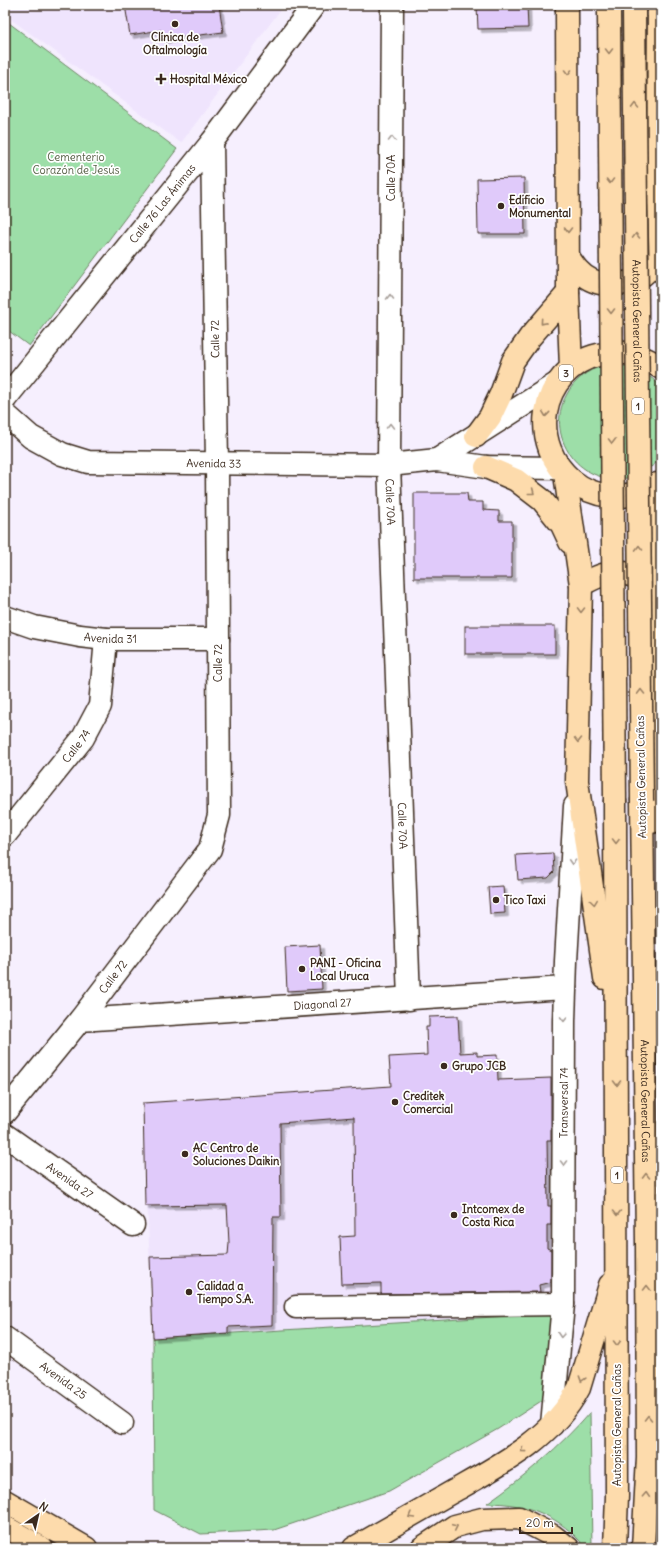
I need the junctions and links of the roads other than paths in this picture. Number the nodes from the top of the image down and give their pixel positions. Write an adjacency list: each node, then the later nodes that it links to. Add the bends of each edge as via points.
1 (314, 5): 8 (street, Calle 76 Las Ánimas)
2 (392, 5): 20 (street, Calle 70A, one-way to 2)
3 (567, 5): 9 (main road, one-way to 9)
4 (659, 5): 7 (main road)
5 (609, 8): 38 (main road, Autopista General Cañas / 1, one-way to 38, bridge)
6 (634, 8): 37 (main road, Autopista General Cañas / 1, one-way to 6, bridge)
7 (660, 67): 10 (main road)
8 (212, 142): 15 (street, Calle 76 Las Ánimas); 19 (street, Calle 72)
9 (569, 258): 10 (main road, via 578,271 592,280 608,285 624,284 640,278); 11 (main road)
10 (660, 261)
11 (568, 293): 12 (main road); 17 (main road, one-way to 17, via 513,361 493,411)
12 (570, 368): 13 (main road, 3, via 589,357 609,352 630,353 650,360); 14 (main road, 3)
13 (661, 368)
14 (556, 384): 17 (street, Avenida 33); 22 (main road, 3, one-way to 22, via 547,404 544,426 549,448)
15 (5, 399)
16 (5, 414): 19 (street, Avenida 33, via 31,437 62,454 88,462)
17 (476, 436): 18 (street, Avenida 33)
18 (436, 460): 20 (street, Avenida 33); 21 (street, Avenida 33)
19 (217, 463): 20 (street, Avenida 33); 29 (street, Calle 72)
20 (389, 466): 35 (street, Calle 70A)
21 (486, 466): 22 (street, Avenida 33); 24 (main road, one-way to 24, via 516,480 542,500 562,525)
22 (562, 471): 23 (main road, 3, via 578,485 609,496 642,492); 24 (main road)
23 (659, 482): 26 (main road)
24 (576, 554): 25 (main road)
25 (581, 585): 26 (main road, via 609,572 621,572 644,581); 32 (main road, one-way to 32)
26 (655, 592): 30 (main road)
27 (5, 617): 28 (street, Avenida 31, via 34,627)
28 (106, 638): 29 (street, Avenida 31); 33 (street, Calle 74, via 100,706 83,738)
29 (218, 640): 36 (street, Calle 72, via 219,815 210,849)
30 (658, 653): 31 (main road)
31 (659, 691): 37 (main road)
32 (577, 781): 34 (street, Transversal 74, one-way to 34); 38 (main road, one-way to 38)
33 (5, 835)
34 (565, 988): 35 (street, Diagonal 27); 43 (street, Transversal 74, one-way to 43)
35 (409, 999): 36 (street, Diagonal 27)
36 (80, 1020): 39 (street, Calle 72)
37 (644, 1055): 48 (main road, Autopista General Cañas / 1, one-way to 37)
38 (617, 1062): 42 (main road, Autopista General Cañas / 1, one-way to 42)
39 (5, 1112)
40 (5, 1135): 41 (street, Avenida 27)
41 (133, 1225)
42 (617, 1261): 47 (main road, one-way to 47, via 579,1388 572,1402); 57 (main road, Autopista General Cañas / 1, one-way to 57)
43 (564, 1304): 44 (street); 47 (street, Transversal 74, one-way to 47)
44 (296, 1307)
45 (5, 1338): 46 (street, Avenida 25)
46 (122, 1423)
47 (552, 1425): 54 (main road, one-way to 54, via 509,1460)
48 (648, 1457): 49 (main road); 58 (main road, Autopista General Cañas / 1, one-way to 48)
49 (661, 1484)
50 (5, 1501): 53 (main road)
51 (5, 1527): 52 (main road)
52 (42, 1548)
53 (86, 1548)
54 (354, 1548)
55 (422, 1548): 56 (main road, one-way to 56, via 455,1526 482,1519 519,1518 553,1536)
56 (568, 1548)
57 (615, 1548)
58 (643, 1548)

